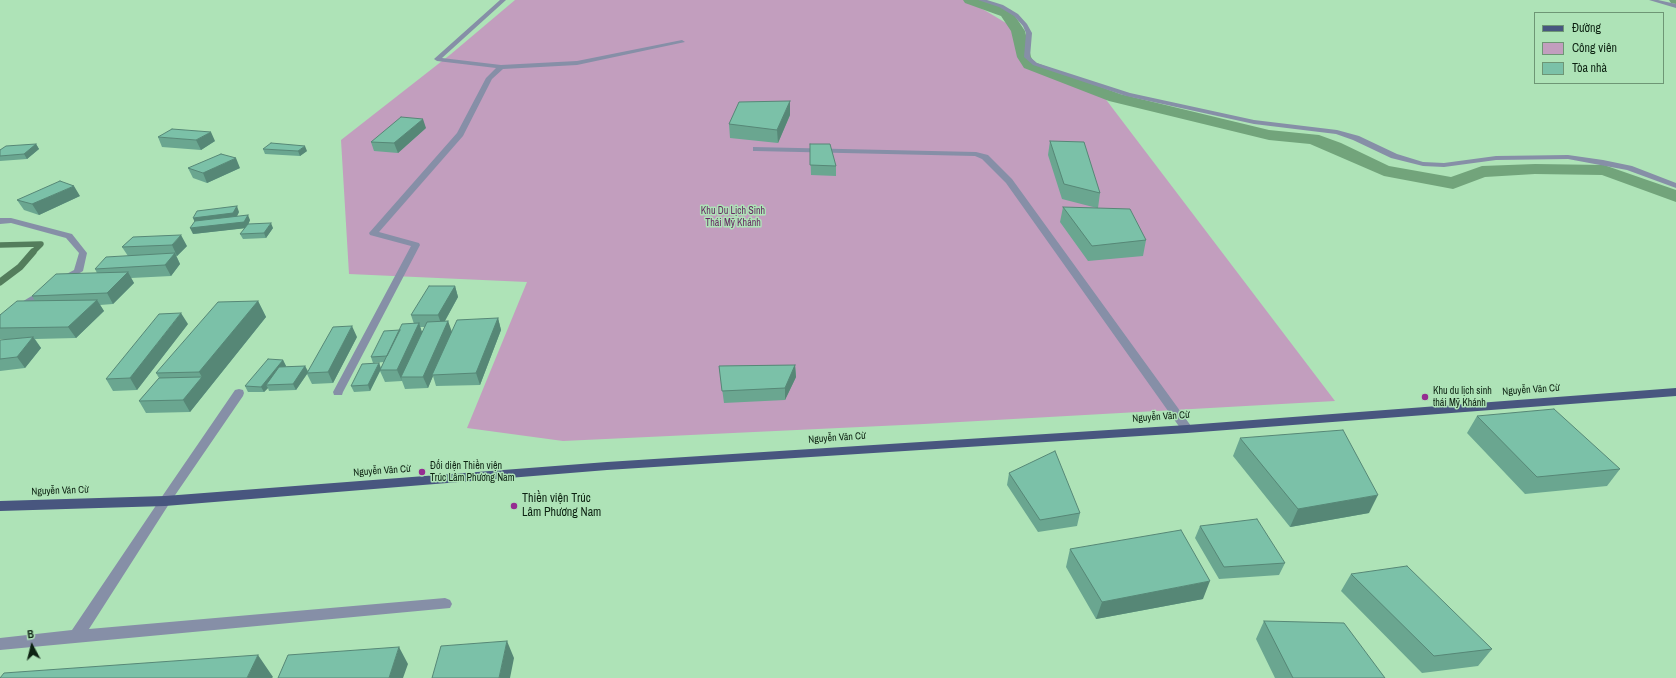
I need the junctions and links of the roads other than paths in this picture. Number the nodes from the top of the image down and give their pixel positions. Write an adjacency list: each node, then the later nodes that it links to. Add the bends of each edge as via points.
1 (503, 0): 6 (street, via 437,59)
2 (981, 0): 8 (street, via 1001,6 1016,15 1025,25 1029,33 1027,57 1035,64 1128,95 1254,122 1337,132 1422,164 1444,165 1496,158 1568,157 1629,168)
3 (1652, 0): 4 (street)
4 (1676, 6)
5 (682, 42): 6 (street, via 577,63)
6 (501, 67): 11 (street, via 489,78 460,134 374,233 416,245)
7 (756, 149): 14 (street, via 976,154 985,157 1009,181)
8 (1676, 186)
9 (0, 221): 10 (street, via 11,220 69,236 83,253 78,271)
10 (0, 319)
11 (338, 392)
12 (1676, 392): 14 (main road, Nguyễn Văn Cừ)
13 (240, 393): 15 (street)
14 (1187, 429): 15 (main road, Nguyễn Văn Cừ, via 607,466)
15 (165, 501): 16 (main road, Nguyễn Văn Cừ); 18 (street)
16 (0, 506)
17 (445, 604): 18 (street)
18 (76, 636): 19 (street)
19 (0, 644)

